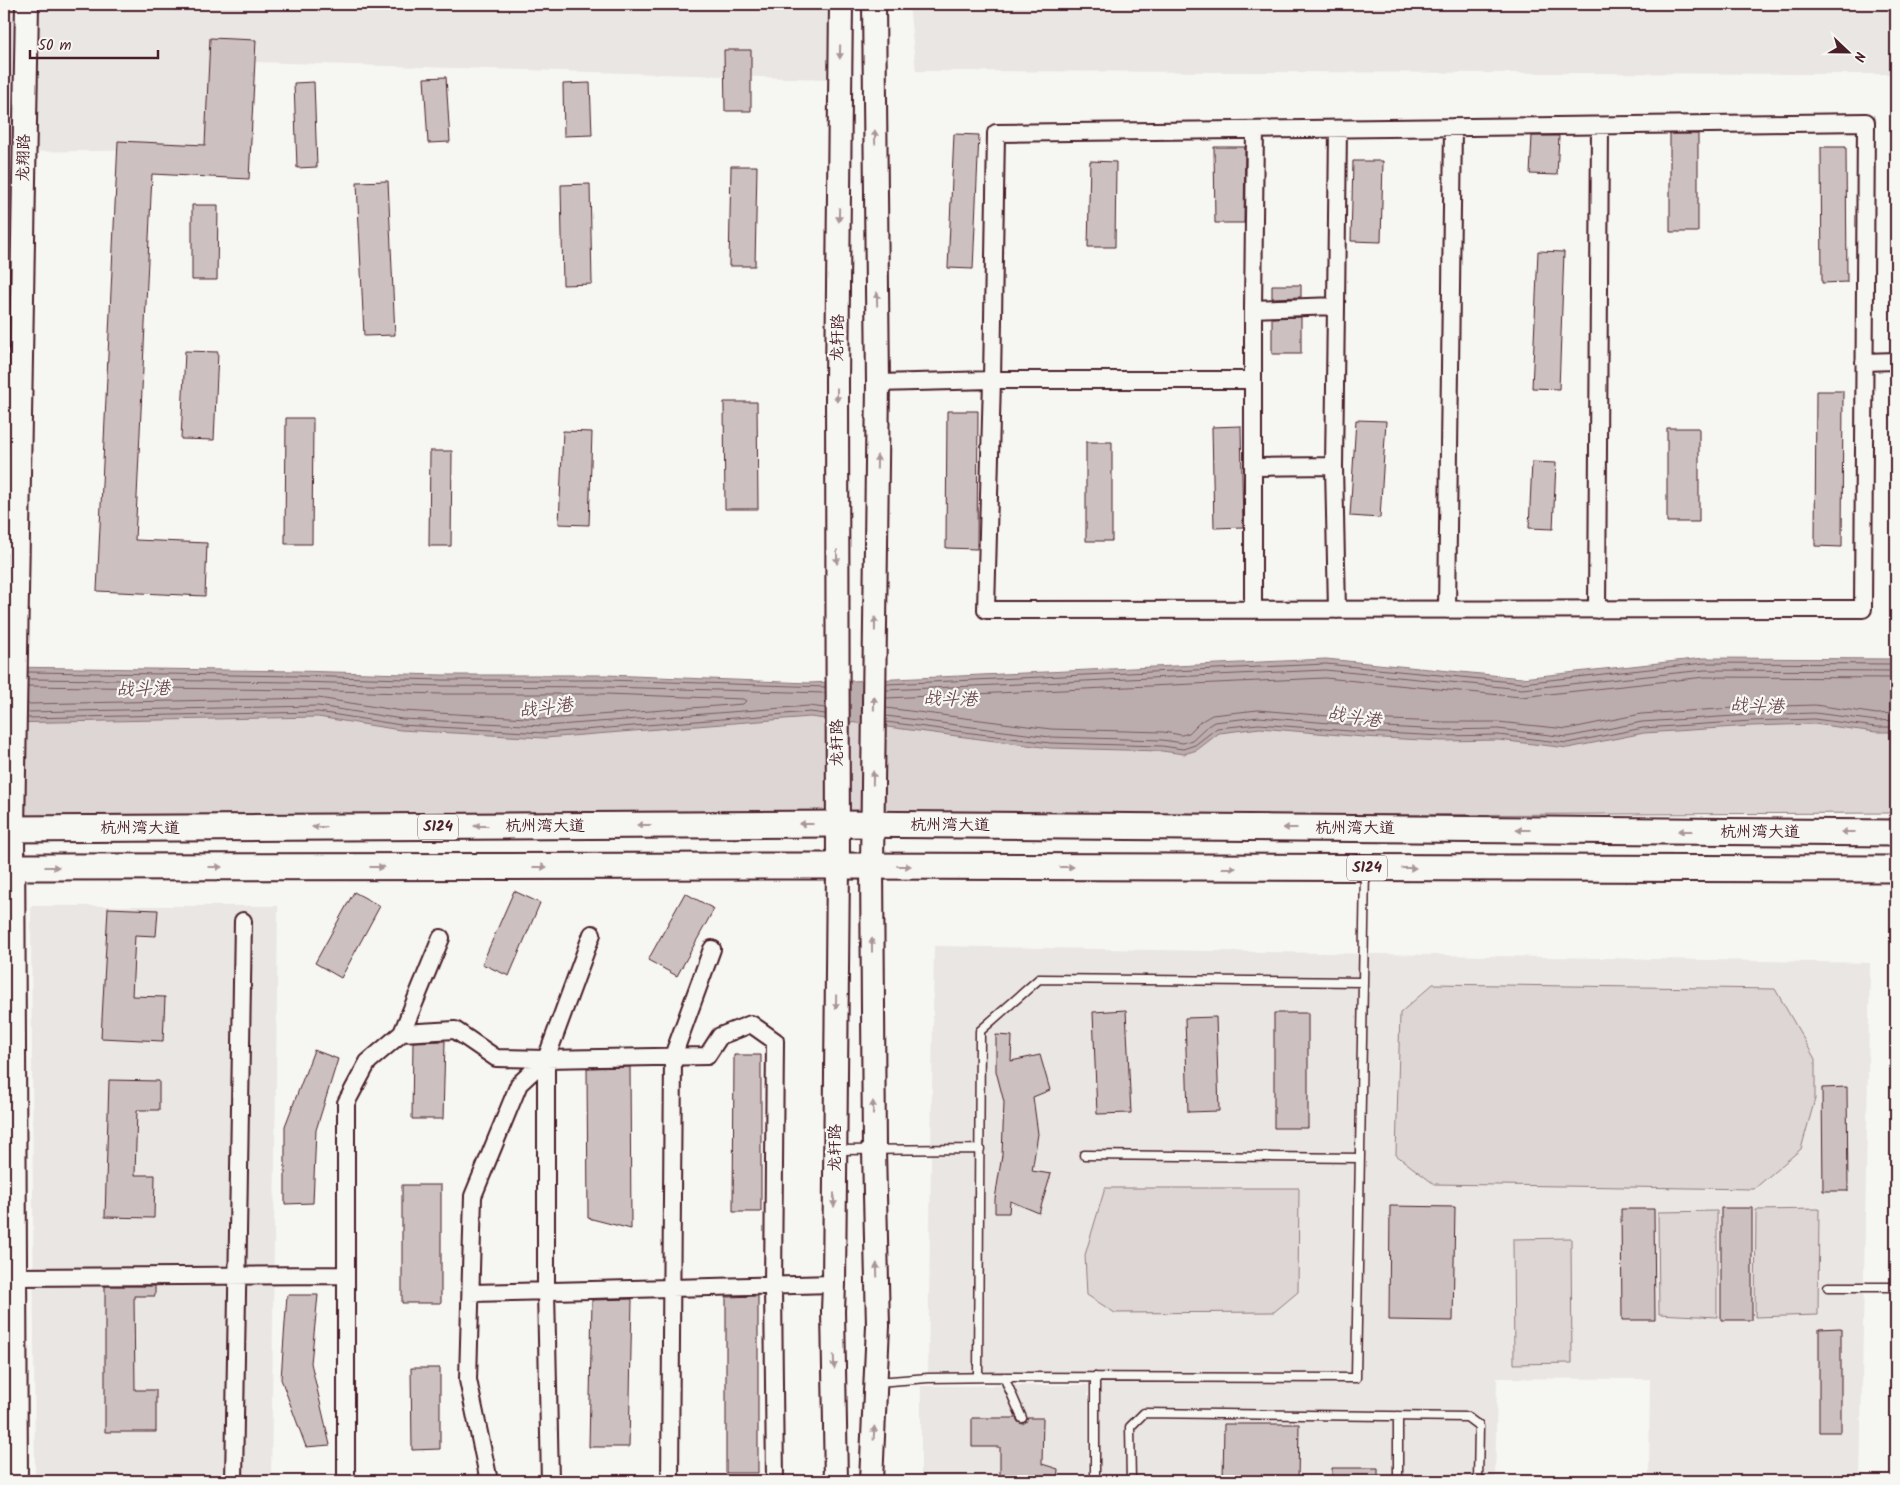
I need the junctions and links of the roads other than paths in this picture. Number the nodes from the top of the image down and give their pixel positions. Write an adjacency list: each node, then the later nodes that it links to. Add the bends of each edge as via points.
1 (27, 4): 23 (street, 龙翔路, via 14,758)
2 (841, 4): 21 (street, 龙轩路, one-way to 21)
3 (874, 4): 14 (street, one-way to 3)
4 (1600, 126): 5 (street); 11 (street, via 1866,122); 20 (street)
5 (1453, 127): 6 (street); 19 (street)
6 (1338, 129): 7 (street); 8 (street)
7 (1255, 130): 9 (street); 12 (street, via 996,133)
8 (1336, 306): 9 (street); 15 (street)
9 (1253, 309): 13 (street)
10 (1896, 361): 11 (street)
11 (1864, 362): 20 (street, via 1863,609)
12 (992, 380): 13 (street); 14 (street); 17 (street, via 986,610)
13 (1253, 380): 16 (street)
14 (878, 383): 22 (street, one-way to 14)
15 (1334, 466): 16 (street); 18 (street)
16 (1253, 467): 17 (street)
17 (1253, 610): 18 (street)
18 (1337, 610): 19 (street)
19 (1447, 610): 20 (street)
20 (1597, 610)
21 (837, 824): 22 (main road, 杭州湾大道 / S124); 23 (main road, 杭州湾大道 / S124, one-way to 23); 25 (street, 龙轩路)
22 (872, 824): 24 (main road, 杭州湾大道 / S124, one-way to 22); 26 (street)
23 (8, 829): 27 (street, 龙翔路)
24 (1896, 833)
25 (838, 866): 26 (main road, S124); 27 (main road, S124, one-way to 25); 39 (street, 龙轩路, one-way to 39)
26 (872, 866): 28 (main road, S124, one-way to 28); 40 (street, one-way to 26)
27 (8, 867): 45 (street, 龙翔路)
28 (1365, 868): 29 (main road, S124, one-way to 29); 34 (lane)
29 (1896, 869)
30 (243, 921): 44 (street)
31 (592, 934): 37 (street)
32 (441, 938): 35 (street)
33 (712, 949): 36 (street)
34 (1363, 982): 38 (lane, via 1039,979 980,1031); 42 (lane)
35 (402, 1033): 37 (street, via 455,1030 496,1058); 43 (street, via 368,1062 346,1102)
36 (673, 1056): 37 (street); 47 (street, via 707,1056 720,1036 751,1024 775,1041); 50 (street)
37 (546, 1059): 51 (street); 52 (street, via 519,1084 473,1196)
38 (980, 1149): 40 (lane); 54 (lane)
39 (834, 1150): 40 (lane); 46 (street, 龙轩路, one-way to 46)
40 (874, 1150): 56 (street, one-way to 40)
41 (1084, 1155): 42 (lane)
42 (1360, 1158): 55 (lane, via 1356,1378)
43 (346, 1275): 44 (street); 61 (street)
44 (238, 1276): 45 (street); 60 (street)
45 (15, 1277): 59 (street, 龙翔路)
46 (834, 1284): 47 (street); 66 (street, 龙轩路, one-way to 66)
47 (773, 1287): 50 (street); 65 (street)
48 (1828, 1287): 49 (lane)
49 (1896, 1287)
50 (671, 1288): 51 (street); 64 (street)
51 (546, 1291): 52 (street); 63 (street)
52 (471, 1293): 62 (street, via 468,1380)
53 (1004, 1376): 54 (lane); 55 (lane); 58 (lane)
54 (978, 1377): 56 (lane)
55 (1095, 1377): 68 (lane)
56 (876, 1382): 67 (street, one-way to 56)
57 (1398, 1416): 69 (lane, via 1144,1412 1130,1427); 70 (lane); 71 (lane, via 1467,1417 1479,1426)
58 (1022, 1418)
59 (16, 1481)
60 (234, 1481)
61 (346, 1481)
62 (489, 1481)
63 (550, 1481)
64 (670, 1481)
65 (775, 1481)
66 (836, 1481)
67 (871, 1481)
68 (1095, 1481)
69 (1131, 1481)
70 (1398, 1481)
71 (1478, 1481)

